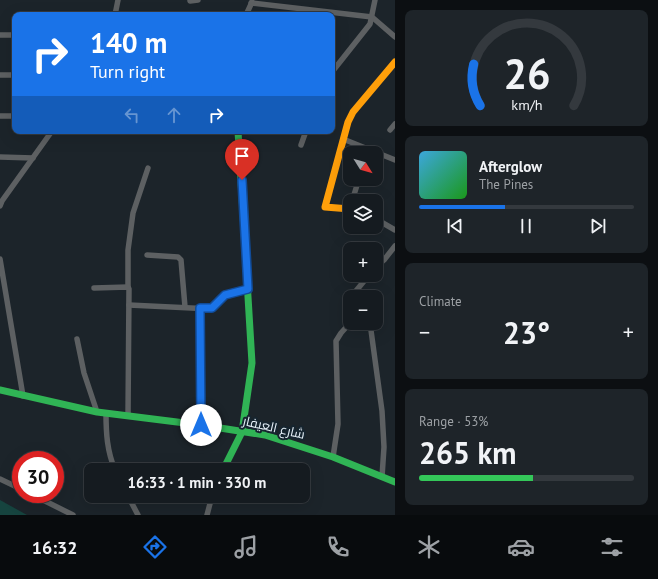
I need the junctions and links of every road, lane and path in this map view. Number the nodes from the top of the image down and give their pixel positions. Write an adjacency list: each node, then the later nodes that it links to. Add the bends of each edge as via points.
1 (118, 0): 6 (street)
2 (198, 0): 4 (street)
3 (375, 0): 10 (street)
4 (190, 1)
5 (252, 2): 7 (street); 8 (street)
6 (116, 12)
7 (247, 12)
8 (332, 12)
9 (335, 12): 10 (street)
10 (372, 17): 13 (street); 15 (street, via 370,24)
11 (0, 35): 12 (street)
12 (12, 35)
13 (395, 37)
14 (395, 62): 25 (street, via 353,112)
15 (335, 68)
16 (0, 75): 17 (street)
17 (12, 75)
18 (0, 116): 19 (street)
19 (12, 116)
20 (395, 124): 21 (street)
21 (390, 130)
22 (50, 134): 30 (street)
23 (238, 134): 44 (street)
24 (305, 134): 26 (street)
25 (343, 140): 27 (street); 34 (street, via 325,207)
26 (301, 145)
27 (357, 146)
28 (383, 156): 31 (street)
29 (0, 157): 30 (street)
30 (33, 158): 33 (street)
31 (395, 160)
32 (148, 168): 42 (street, via 133,213 128,250)
33 (0, 206)
34 (343, 208)
35 (383, 223): 36 (street)
36 (395, 230)
37 (395, 246): 40 (street)
38 (147, 255): 47 (street, via 178,257 181,260)
39 (0, 259): 53 (street)
40 (383, 261)
41 (363, 282): 45 (street)
42 (128, 287): 43 (street); 46 (street)
43 (94, 288)
44 (248, 289): 48 (street, via 225,295 212,308); 58 (street, via 252,363)
45 (357, 290)
46 (129, 304): 47 (street); 56 (street)
47 (185, 307): 48 (street)
48 (200, 308): 57 (street)
49 (344, 330): 59 (street, via 336,341 338,424)
50 (371, 330): 62 (street, via 382,411)
51 (77, 339): 54 (street)
52 (0, 390): 53 (street, شارع العيفار)
53 (23, 396): 54 (street, شارع العيفار)
54 (96, 412): 55 (street, شارع العيفار)
55 (106, 413): 56 (street, شارع العيفار); 60 (street, via 106,433)
56 (128, 416): 57 (street, شارع العيفار)
57 (201, 425): 58 (street, شارع العيفار)
58 (242, 432): 59 (street, شارع العيفار, via 282,440); 61 (street)
59 (333, 457): 62 (street, شارع العيفار)
60 (112, 463)
61 (226, 463)
62 (382, 477): 64 (street, شارع العيفار)
63 (0, 479): 65 (street)
64 (395, 482)
65 (12, 485)
66 (49, 503): 69 (street)
67 (132, 503): 70 (street)
68 (210, 503): 71 (street)
69 (73, 515)
70 (138, 515)
71 (207, 515)

